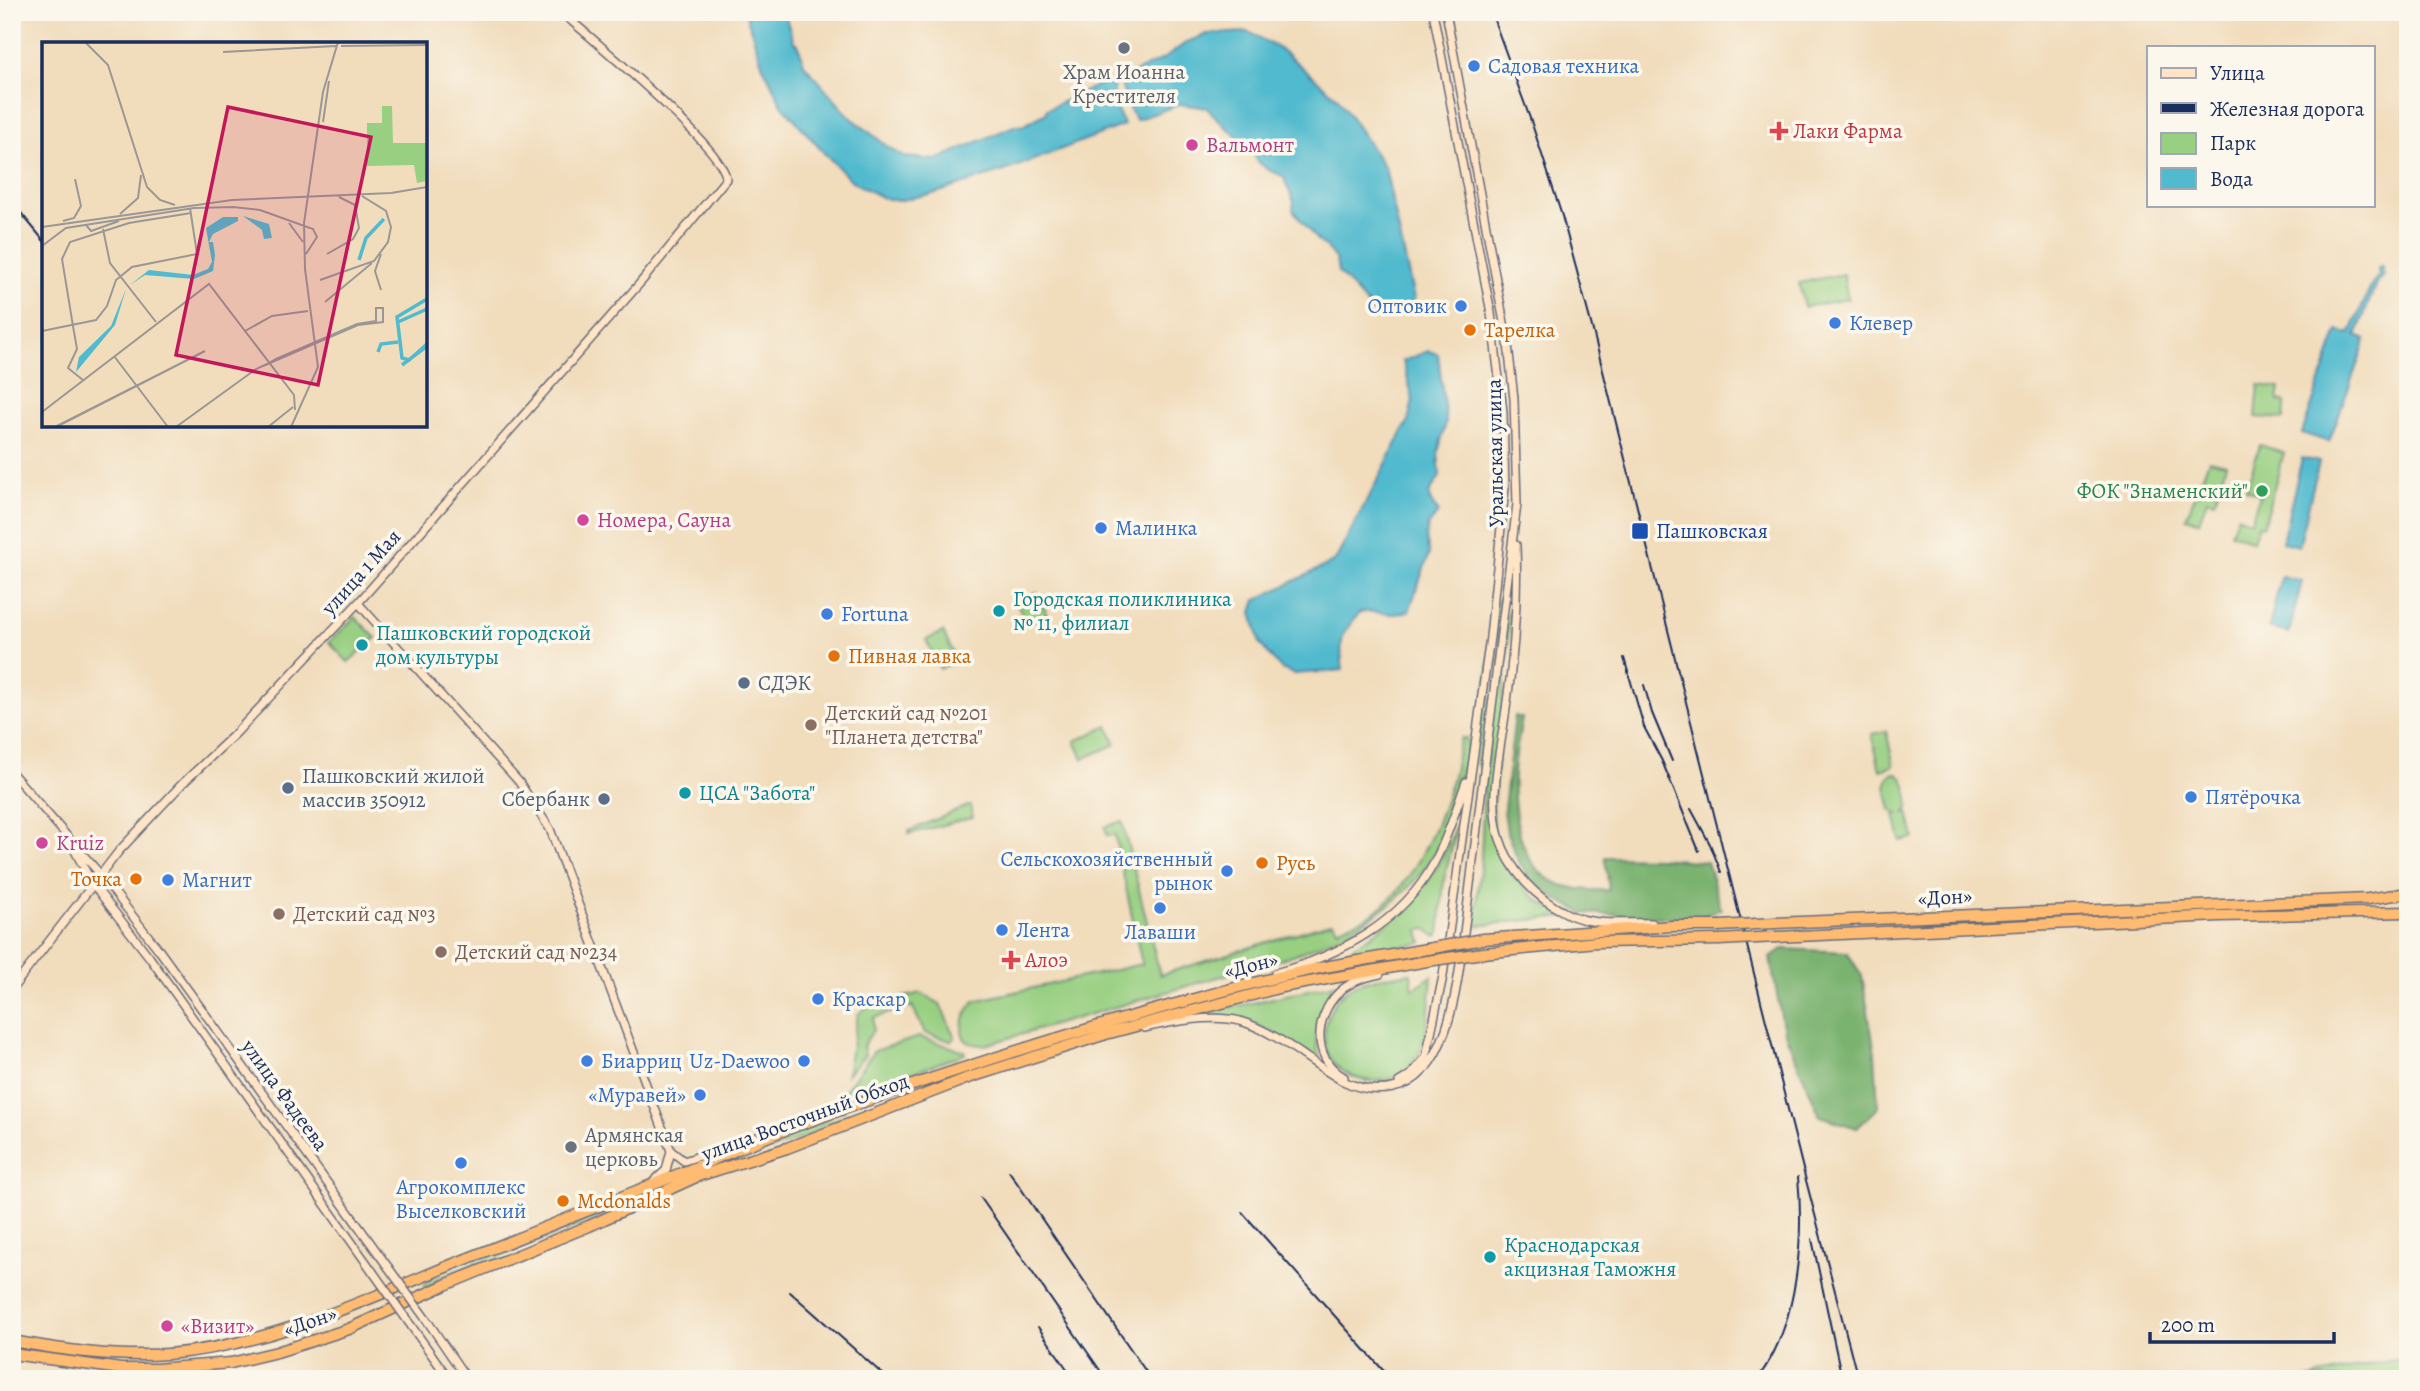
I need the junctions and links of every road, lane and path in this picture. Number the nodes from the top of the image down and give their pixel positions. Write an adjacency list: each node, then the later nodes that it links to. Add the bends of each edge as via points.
1 (562, 12): 5 (main road, улица 1 Мая, via 649,89 717,158 726,179)
2 (1433, 12): 6 (main road, Уральская улица, via 1491,313 1503,411 1504,510)
3 (1446, 12): 4 (main road, Уральская улица, via 1508,344 1517,458)
4 (1516, 516): 8 (main road, Уральская улица); 14 (main road, via 1510,670 1494,801 1502,844 1521,877 1569,915 1589,921)
5 (358, 603): 10 (main road, улица 1 Мая); 23 (main road, via 519,782 543,817 563,858)
6 (1471, 769): 8 (main road, via 1475,777); 17 (main road, Уральская улица, via 1443,976 1426,1057 1402,1081 1375,1087 1339,1074 1322,1052 1319,1032 1333,997 1359,979 1419,967); 19 (main road, via 1435,862 1416,889 1384,920 1324,957)
7 (12, 773): 9 (main road, улица Фадеева)
8 (1483, 773): 21 (main road, Уральская улица, via 1457,980 1445,1032 1429,1065 1410,1082 1382,1090 1345,1082 1274,1037 1238,1021 1188,1020)
9 (67, 836): 10 (main road, улица Фадеева); 11 (main road, улица Фадеева)
10 (100, 874): 11 (main road, улица 1 Мая); 15 (main road, улица Фадеева)
11 (93, 883): 16 (main road, улица Фадеева); 18 (main road, улица 1 Мая)
12 (2408, 893): 14 (highway, «Дон», bridge, via 2368,899)
13 (2408, 912): 17 (highway, «Дон», bridge, via 1575,944)
14 (1674, 926): 19 (highway, «Дон», bridge, via 1483,939 1308,970)
15 (159, 950): 16 (main road, via 158,957); 28 (main road, улица Фадеева, bridge)
16 (150, 958): 30 (main road, улица Фадеева, bridge)
17 (1427, 961): 21 (highway, «Дон», via 1282,986)
18 (12, 989)
19 (1206, 996): 20 (highway, «Дон»)
20 (1087, 1029): 22 (highway, улица Восточный Обход)
21 (1106, 1034): 26 (highway, улица Восточный Обход, via 968,1078 787,1148 698,1176)
22 (768, 1137): 23 (main road, via 758,1136 684,1161); 24 (highway, улица Восточный Обход)
23 (671, 1151): 24 (main road, via 666,1170)
24 (652, 1184): 25 (highway, улица Восточный Обход)
25 (440, 1270): 27 (highway, «Дон», via 295,1326 226,1345 168,1354 119,1355)
26 (445, 1285): 29 (highway, «Дон», via 349,1329 230,1363 121,1369)
27 (12, 1341)
28 (449, 1353): 30 (main road, via 441,1354); 32 (main road, улица Фадеева)
29 (12, 1354)
30 (437, 1362): 31 (main road, улица Фадеева)
31 (449, 1379)
32 (467, 1379)

